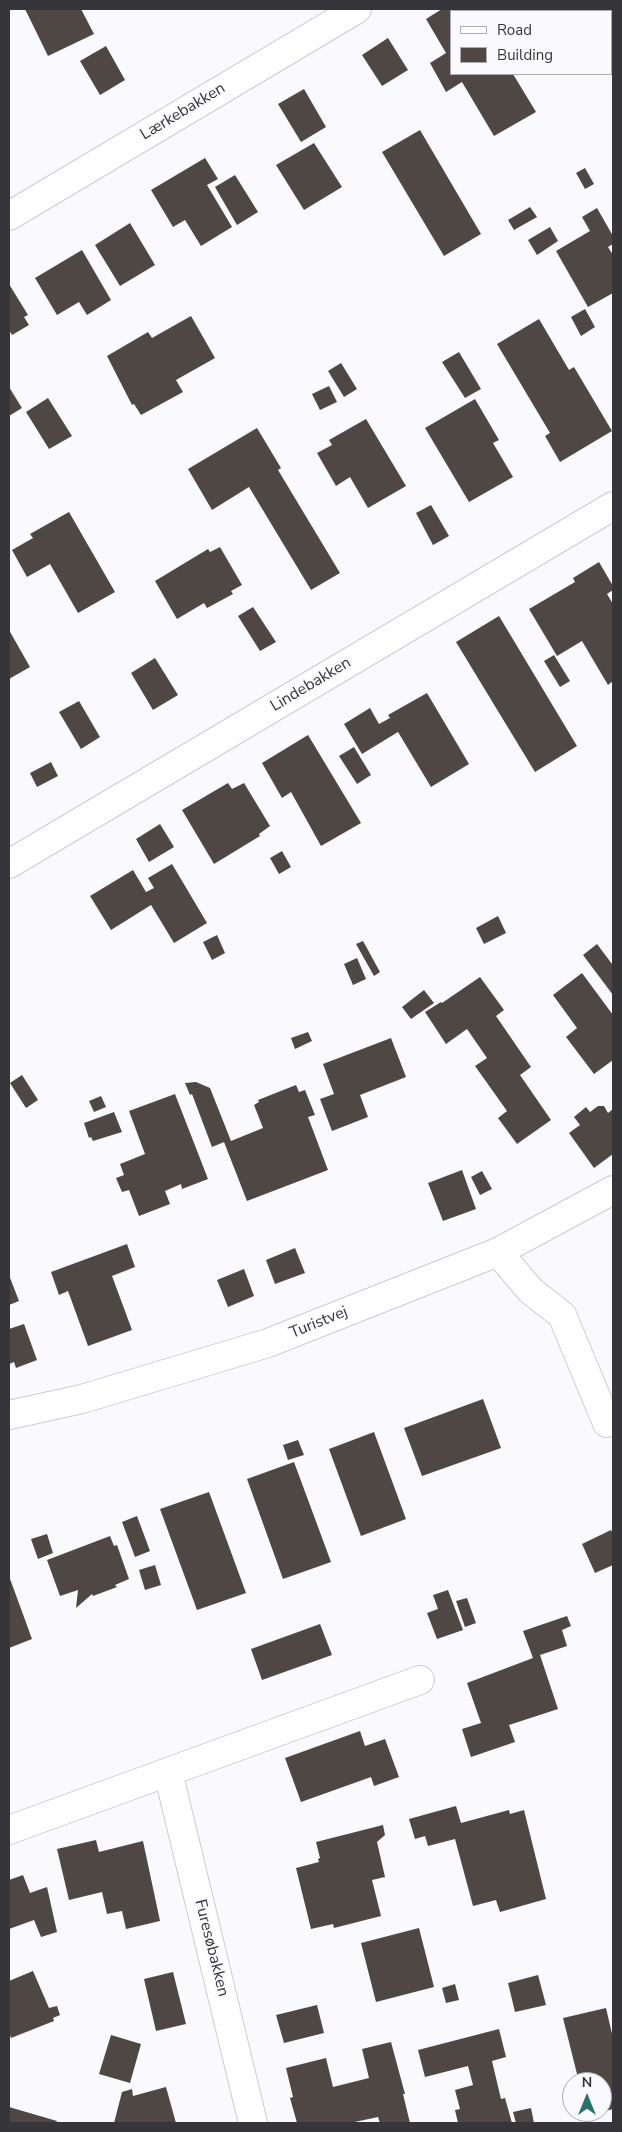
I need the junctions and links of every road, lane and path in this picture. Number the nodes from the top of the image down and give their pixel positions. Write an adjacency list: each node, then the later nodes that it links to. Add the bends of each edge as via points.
1 (357, 9): 2 (street, Lærkebakken)
2 (9, 216)
3 (613, 506): 4 (street, Lindebakken)
4 (9, 864)
5 (613, 1190): 6 (street, Turistvej)
6 (498, 1252): 7 (street, Turistvej, via 268,1343 82,1399); 8 (street, via 531,1291 562,1315 607,1423)
7 (9, 1415)
8 (613, 1421)
9 (420, 1680): 10 (street)
10 (168, 1772): 11 (street); 12 (street, Furesøbakken)
11 (9, 1830)
12 (253, 2123)

